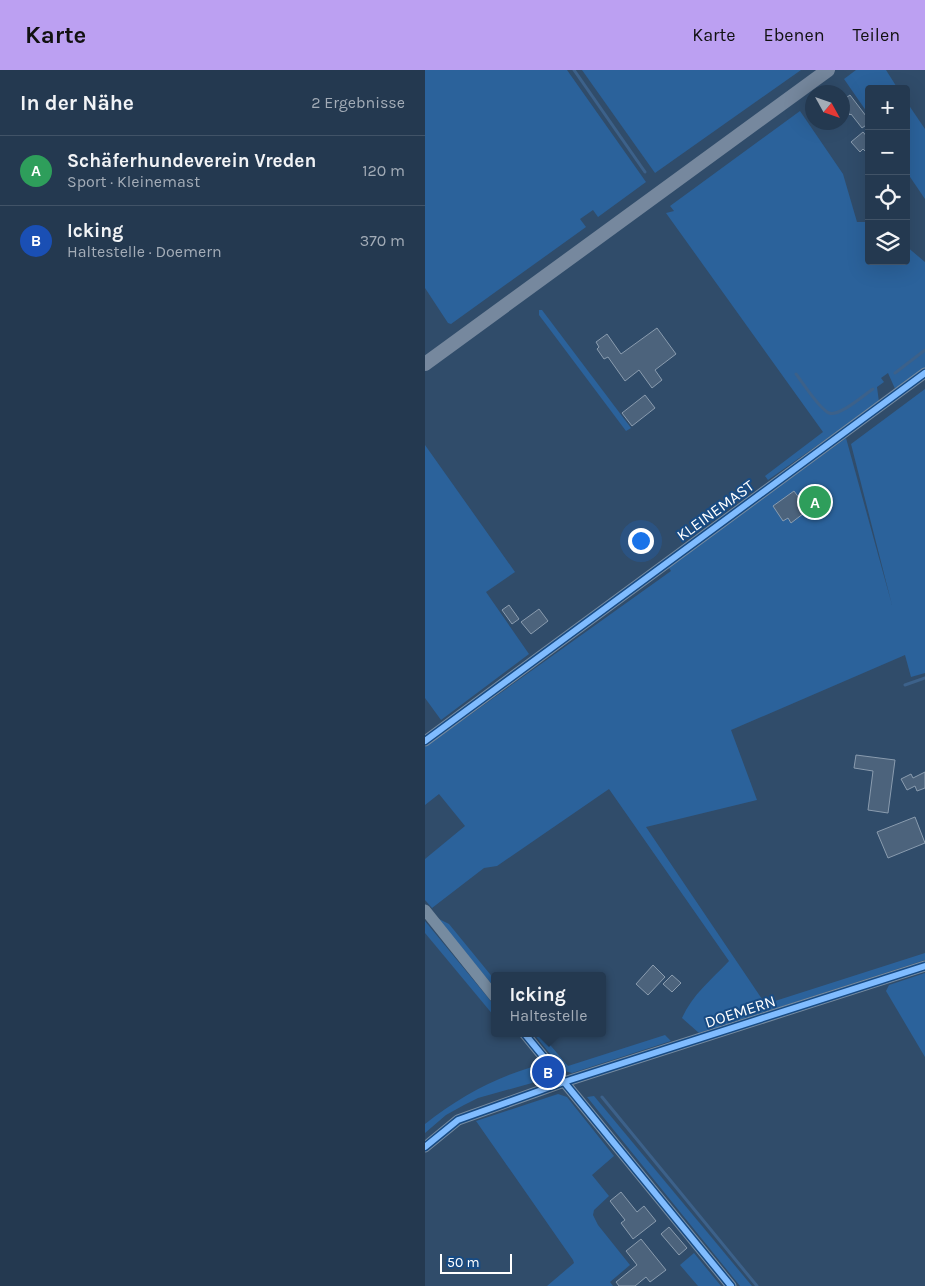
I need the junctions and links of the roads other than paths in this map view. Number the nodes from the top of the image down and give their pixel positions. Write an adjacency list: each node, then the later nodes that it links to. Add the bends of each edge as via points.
1 (828, 70): 2 (main road)
2 (425, 364)
3 (925, 374): 4 (street, KLEINEMAST)
4 (425, 741)
5 (425, 910): 7 (street)
6 (925, 966): 9 (street, DOEMERN)
7 (491, 992)
8 (528, 1037): 9 (street)
9 (563, 1082): 10 (street, DOEMERN, via 458,1120); 11 (street)
10 (425, 1147)
11 (731, 1286)

